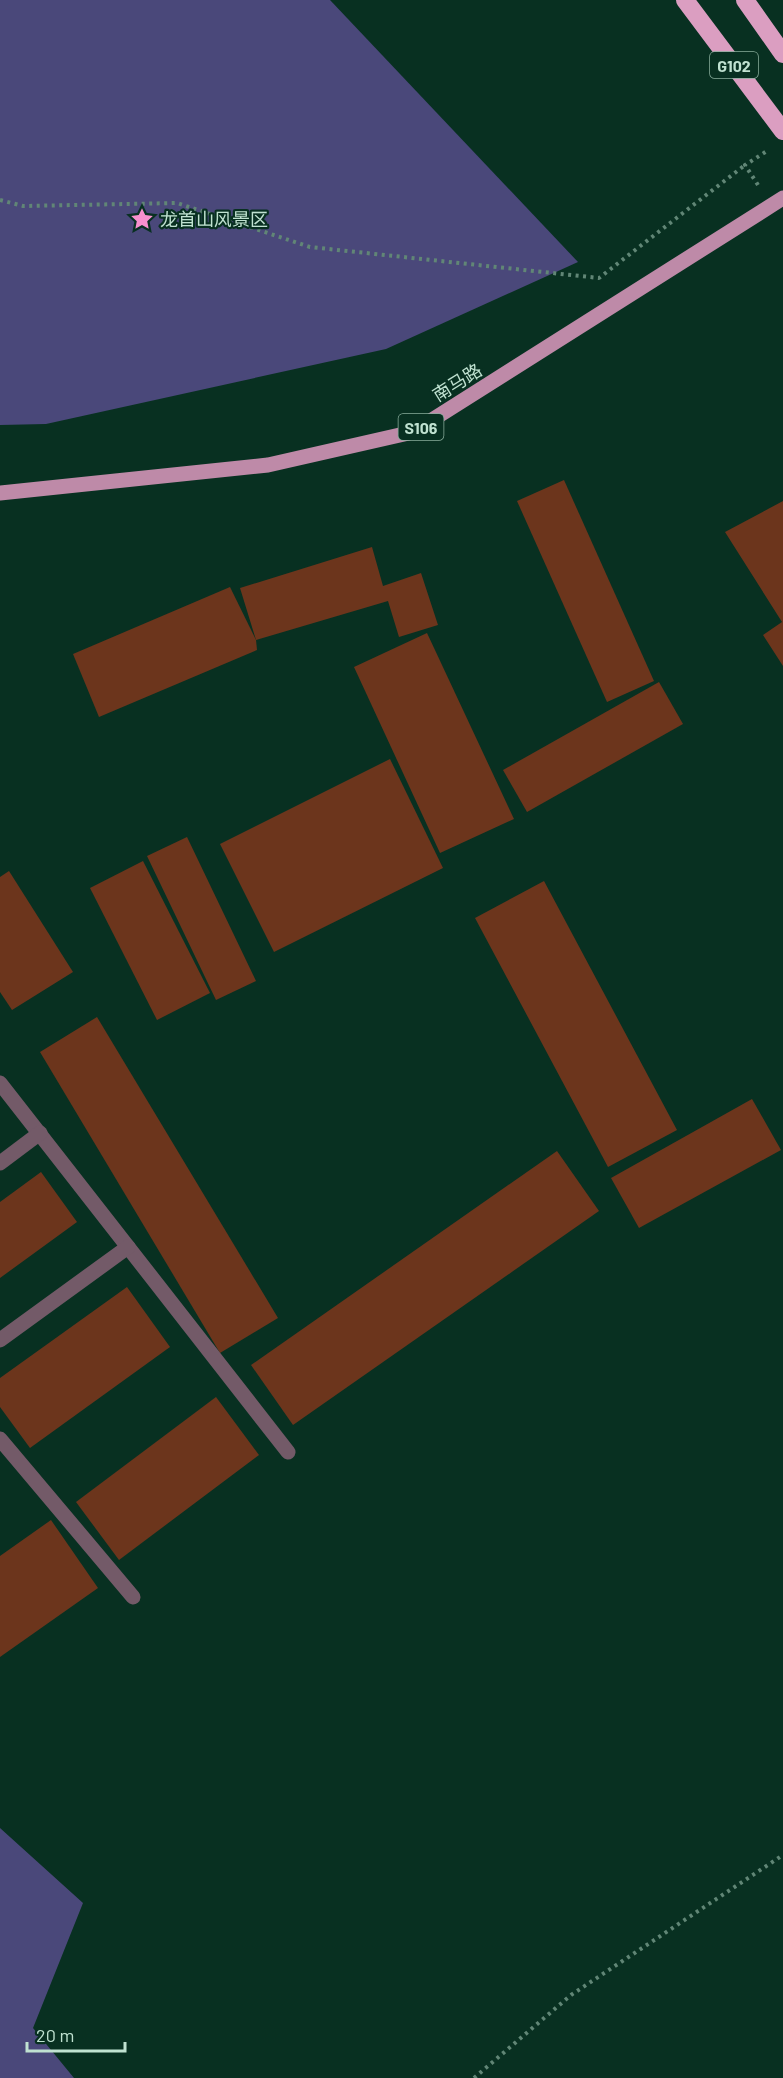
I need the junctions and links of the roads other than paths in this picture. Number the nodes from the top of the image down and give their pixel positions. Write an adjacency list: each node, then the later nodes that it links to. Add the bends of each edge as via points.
1 (686, 0): 4 (highway, G102)
2 (746, 0): 3 (highway, G102)
3 (783, 54)
4 (783, 131)
5 (777, 202): 6 (main road, 南马路 / S106, via 413,432 268,465)
6 (0, 494)
7 (0, 1083): 8 (street)
8 (40, 1133): 9 (street); 10 (street)
9 (0, 1163)
10 (128, 1247): 11 (street); 13 (street)
11 (0, 1340)
12 (0, 1439): 14 (street)
13 (288, 1452)
14 (133, 1597)

